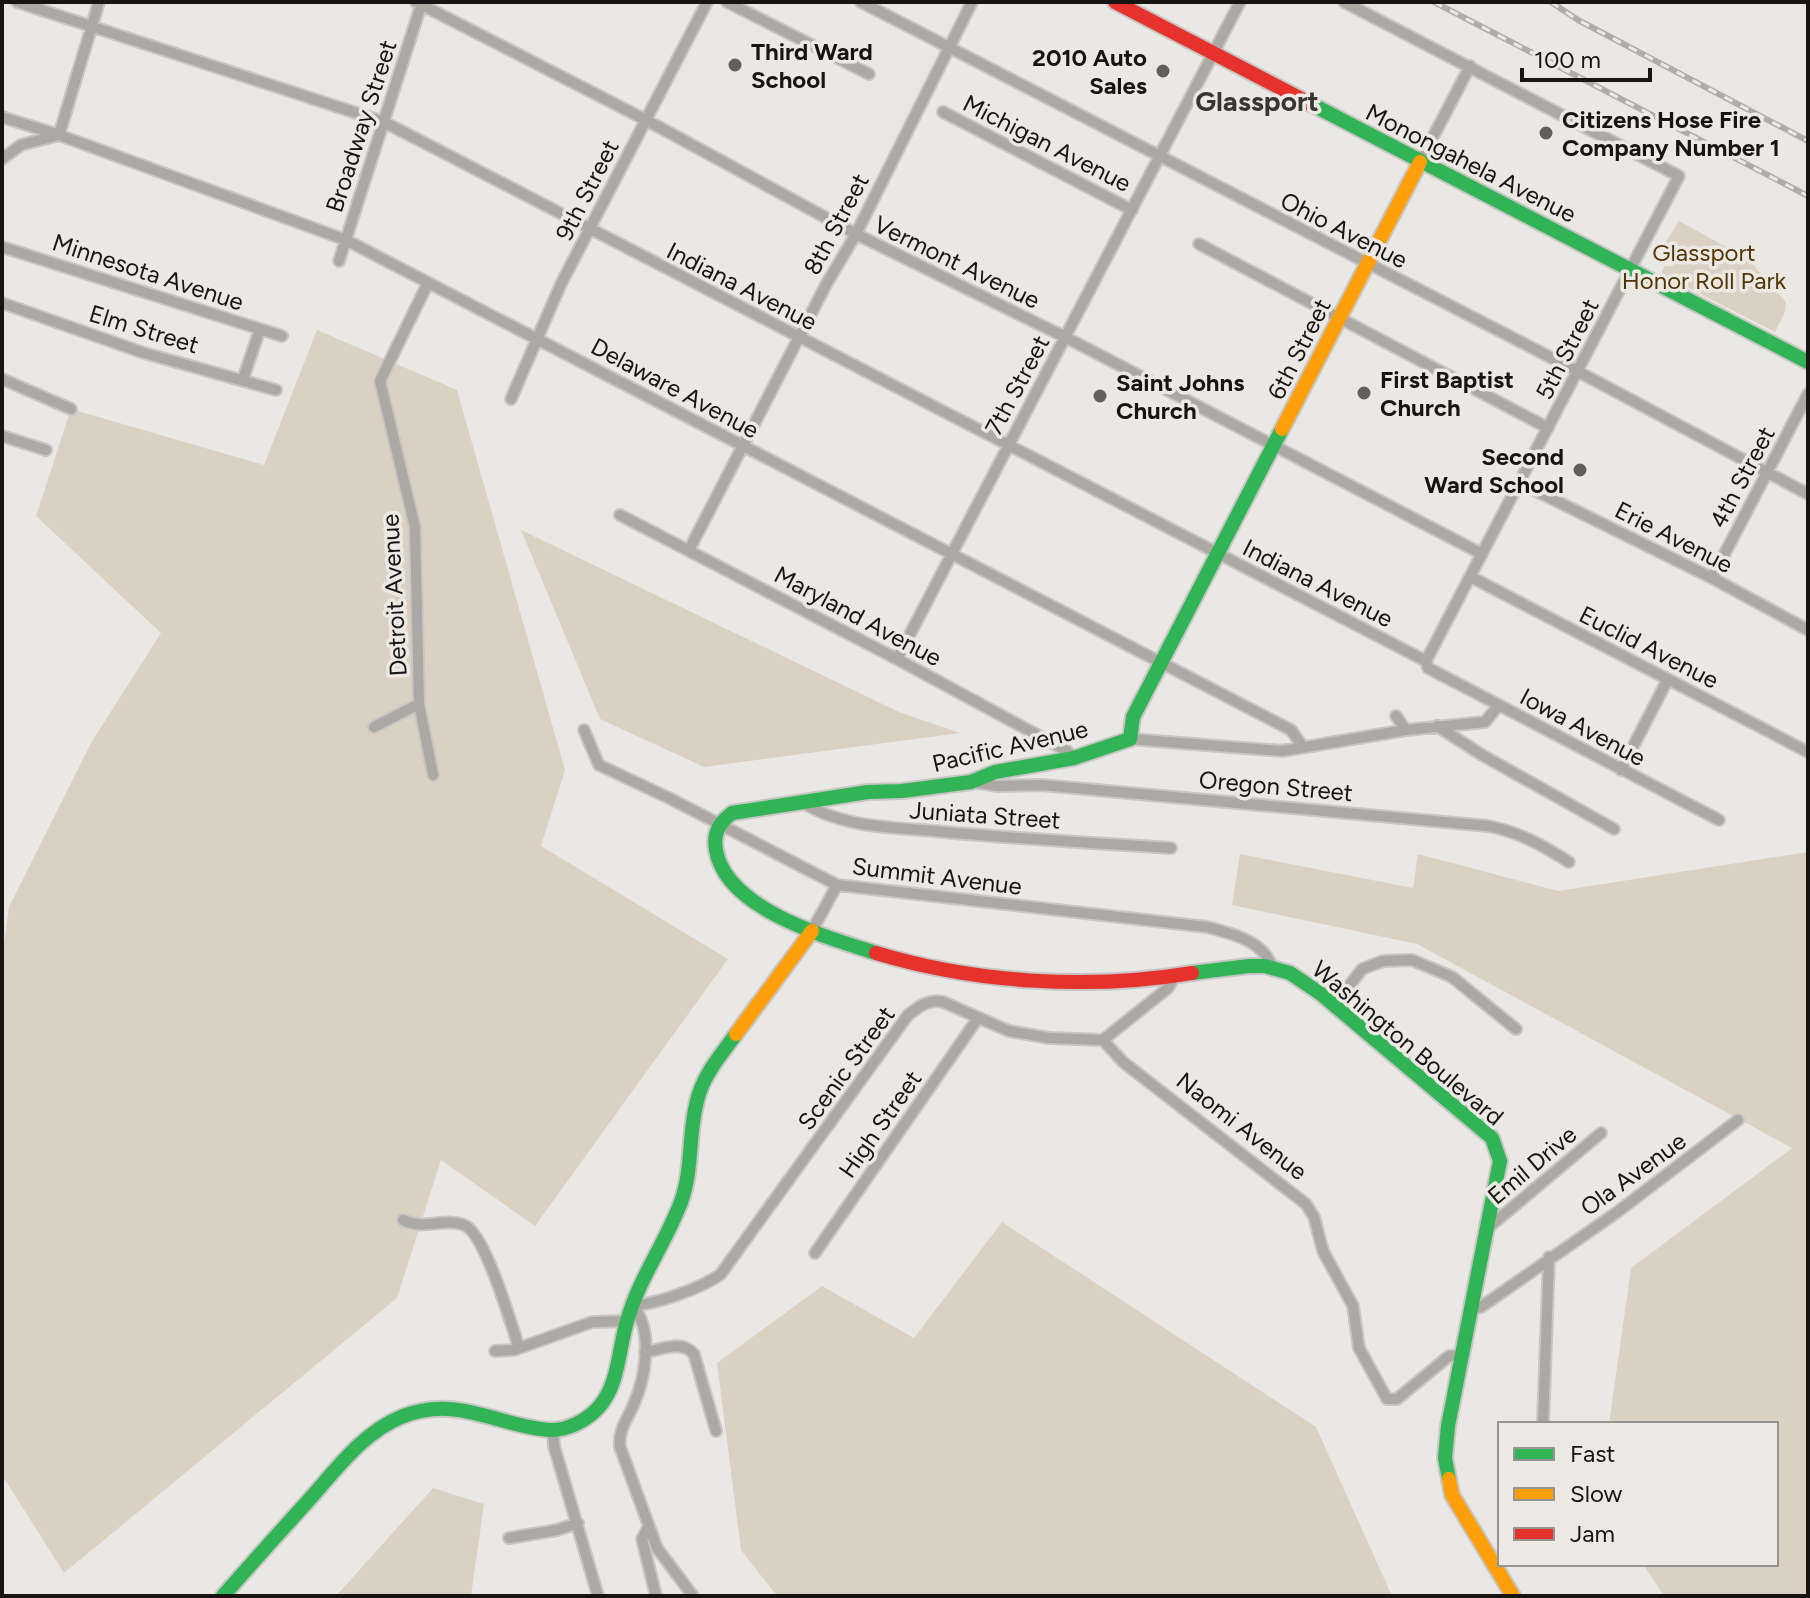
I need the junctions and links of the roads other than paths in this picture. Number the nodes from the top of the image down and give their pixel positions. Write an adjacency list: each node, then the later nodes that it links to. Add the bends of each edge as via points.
1 (17, 2): 11 (street, Indiana Avenue)
2 (99, 2): 11 (street)
3 (707, 2): 18 (street, 9th Street)
4 (727, 2): 15 (street)
5 (861, 2): 12 (street, Ohio Avenue)
6 (972, 2): 12 (street, 8th Street)
7 (1115, 2): 13 (street, Monongahela Avenue)
8 (1240, 2): 13 (street, 7th Street)
9 (1344, 2): 14 (street)
10 (420, 3): 18 (street, Vermont Avenue); 19 (street, Broadway Street)
11 (91, 26): 19 (street, Indiana Avenue); 20 (street)
12 (950, 48): 21 (street, Ohio Avenue); 26 (street, 8th Street)
13 (1214, 52): 21 (street, 7th Street); 23 (street, Monongahela Avenue)
14 (1470, 66): 23 (street, 6th Street); 32 (street, 5th Street, via 1679,176)
15 (869, 74)
16 (943, 112): 24 (street, Michigan Avenue)
17 (2, 117): 20 (street, Delaware Avenue)
18 (646, 120): 25 (street, 9th Street); 26 (street, Vermont Avenue)
19 (384, 122): 25 (street, Indiana Avenue); 27 (street, Broadway Street)
20 (59, 135): 22 (street, via 21,145); 27 (street, Delaware Avenue)
21 (1159, 156): 24 (street, 7th Street); 31 (street, Ohio Avenue)
22 (2, 159)
23 (1420, 162): 31 (street, 6th Street); 32 (street, Monongahela Avenue)
24 (1132, 210): 39 (street, 7th Street)
25 (590, 230): 38 (street, 9th Street); 40 (street, Indiana Avenue)
26 (856, 234): 39 (street, Vermont Avenue); 40 (street, 8th Street)
27 (346, 240): 30 (street, Broadway Street); 33 (street, Delaware Avenue)
28 (1199, 244): 35 (street)
29 (2, 247): 36 (street, Minnesota Avenue)
30 (339, 261)
31 (1367, 265): 35 (street, 6th Street); 42 (street, Ohio Avenue)
32 (1631, 270): 41 (street, Monongahela Avenue); 42 (street, 5th Street)
33 (428, 283): 38 (street, Delaware Avenue); 70 (street, Detroit Avenue, via 380,381 415,527)
34 (2, 303): 44 (street, Elm Street, via 144,353)
35 (1339, 319): 49 (street); 53 (street, 6th Street)
36 (260, 329): 37 (street, Minnesota Avenue); 44 (street)
37 (282, 336)
38 (536, 337): 47 (street, 9th Street); 52 (street, Delaware Avenue)
39 (1065, 337): 51 (street, 7th Street); 53 (street, Vermont Avenue)
40 (799, 338): 51 (street, Indiana Avenue); 52 (street, 8th Street)
41 (1808, 362)
42 (1577, 371): 49 (street, 5th Street); 55 (street, Ohio Avenue)
43 (2, 379): 48 (street)
44 (243, 379): 45 (street, Elm Street)
45 (276, 390)
46 (1808, 394): 55 (street, 4th Street)
47 (511, 399)
48 (71, 409)
49 (1548, 428): 56 (street, 5th Street)
50 (2, 436): 54 (street)
51 (1008, 446): 60 (street, 7th Street); 61 (street, Indiana Avenue)
52 (743, 447): 59 (street, 8th Street); 60 (street, Delaware Avenue)
53 (1274, 447): 61 (street, 6th Street); 62 (street, Vermont Avenue)
54 (46, 450)
55 (1767, 472): 57 (street, Ohio Avenue); 64 (street, 4th Street)
56 (1520, 483): 62 (street, 5th Street); 64 (street, Erie Avenue)
57 (1808, 494)
58 (620, 515): 59 (street, Maryland Avenue)
59 (689, 550): 66 (street, Maryland Avenue)
60 (952, 552): 66 (street, 7th Street); 67 (street, Delaware Avenue)
61 (1217, 553): 67 (street, 6th Street); 68 (street, Indiana Avenue)
62 (1482, 554): 63 (street, 5th Street)
63 (1471, 577): 68 (street, 5th Street); 69 (street, Euclid Avenue)
64 (1712, 578): 65 (street, Erie Avenue)
65 (1808, 630)
66 (897, 659): 80 (street, Maryland Avenue)
67 (1161, 662): 77 (street, 6th Street, via 1133,717); 78 (street, Delaware Avenue, via 1291,730)
68 (1427, 664): 71 (street, Iowa Avenue)
69 (1668, 679): 79 (street, Euclid Avenue); 81 (street)
70 (419, 704): 74 (street); 82 (street, Detroit Avenue)
71 (1499, 705): 73 (street, Pacific Avenue, via 1485,722); 81 (street, Iowa Avenue)
72 (1396, 716): 76 (street)
73 (1437, 726): 76 (street, Pacific Avenue); 87 (street)
74 (374, 727)
75 (584, 730): 86 (street, Summit Avenue, via 599,765)
76 (1406, 730): 78 (street, Pacific Avenue)
77 (1130, 739): 78 (street, Pacific Avenue, via 1282,751); 80 (street, Pacific Avenue)
78 (1303, 747)
79 (1808, 752)
80 (1074, 758): 83 (street, Pacific Avenue, via 995,772)
81 (1621, 770): 85 (street, Iowa Avenue)
82 (433, 775)
83 (971, 782): 84 (street, Pacific Avenue); 89 (street, Oregon Street, via 1488,826 1528,838)
84 (801, 801): 86 (street, Pacific Avenue, via 732,813); 88 (street, Juniata Street, via 840,819 889,828)
85 (1719, 820)
86 (717, 824): 90 (street, Summit Avenue); 91 (street, via 716,854 736,889)
87 (1614, 829)
88 (1171, 848)
89 (1569, 862)
90 (837, 885): 91 (street); 92 (street, Summit Avenue, via 1207,927 1258,947)
91 (812, 931): 93 (street, Washington Boulevard, via 902,961 957,970 1077,981); 104 (street, via 701,1089 687,1182)
92 (1272, 967): 93 (street, Washington Boulevard); 94 (street, Washington Boulevard, via 1295,976)
93 (1175, 976): 97 (street, via 1168,988)
94 (1334, 1006): 96 (street, via 1362,969 1383,961 1412,960 1452,977); 101 (street, Washington Boulevard, via 1492,1138 1500,1161)
95 (978, 1018): 97 (street, Scenic Street, via 1037,1036); 102 (street, High Street); 104 (street, Scenic Street, via 934,1000 908,1015 720,1275 645,1305)
96 (1516, 1029)
97 (1103, 1040): 110 (street, Naomi Avenue, via 1123,1062 1306,1204 1323,1251 1353,1306 1359,1348 1387,1399 1397,1399 1449,1356)
98 (1738, 1120): 103 (street, Ola Avenue)
99 (1601, 1133): 101 (street, Emil Drive)
100 (403, 1220): 107 (street, via 471,1228)
101 (1488, 1228): 105 (street, Washington Boulevard)
102 (815, 1253)
103 (1549, 1257): 105 (street, Ola Avenue, via 1481,1307); 111 (street)
104 (632, 1305): 106 (street); 109 (street, via 642,1316)
105 (1470, 1309): 110 (street, Washington Boulevard)
106 (627, 1321): 107 (street, via 592,1322); 112 (street, via 606,1398 587,1419)
107 (519, 1348): 108 (street)
108 (495, 1351)
109 (645, 1352): 113 (street, via 680,1345 694,1354); 115 (street, via 640,1388 619,1442)
110 (1462, 1355): 121 (street, Washington Boulevard, via 1445,1458 1452,1495)
111 (1543, 1422)
112 (553, 1430): 114 (street); 117 (street, via 436,1409 388,1423 349,1455)
113 (716, 1431)
114 (578, 1523): 116 (street); 118 (street)
115 (648, 1528): 119 (street, via 642,1539); 120 (street, via 661,1556)
116 (509, 1538)
117 (223, 1596)
118 (598, 1596)
119 (656, 1596)
120 (693, 1596)
121 (1513, 1596)

